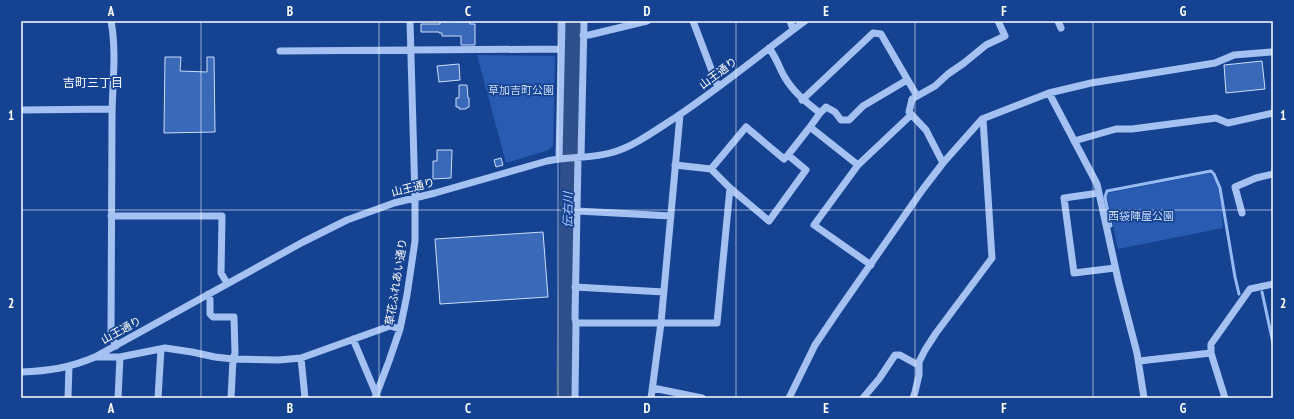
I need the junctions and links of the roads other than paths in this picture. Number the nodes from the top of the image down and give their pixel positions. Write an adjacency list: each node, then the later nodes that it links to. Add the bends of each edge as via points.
1 (111, 21): 24 (street)
2 (410, 21): 16 (street, 草花ふれあい通り)
3 (562, 21): 15 (street)
4 (584, 21): 13 (street)
5 (647, 21): 13 (street)
6 (693, 21): 20 (street)
7 (790, 21): 12 (street)
8 (805, 21): 12 (street, 山王通り)
9 (998, 21): 22 (street, via 1005,36 986,45 935,86)
10 (1058, 21): 11 (street)
11 (1061, 28)
12 (793, 29): 14 (street, 山王通り)
13 (583, 35): 35 (street)
14 (769, 48): 20 (street, 山王通り); 23 (street, via 785,77)
15 (561, 49): 16 (street); 34 (street)
16 (410, 50): 17 (street); 43 (street, 草花ふれあい通り)
17 (280, 51)
18 (1272, 52): 21 (street, via 1234,55 1215,63 1091,83)
19 (907, 80): 22 (street); 23 (street, via 881,34 873,34); 26 (street, via 863,106 849,120 841,120 835,112 826,107)
20 (718, 87): 28 (street, 山王通り)
21 (1049, 93): 30 (street); 32 (street)
22 (916, 96): 29 (street, via 912,99 909,112)
23 (802, 100): 26 (street)
24 (112, 109): 25 (street); 46 (street)
25 (21, 110)
26 (820, 113): 31 (street)
27 (1273, 113): 32 (street, via 1228,123 1216,118 1132,129 1116,128)
28 (680, 115): 35 (street, 山王通り, via 628,146 602,155); 37 (street)
29 (911, 115): 36 (street, via 926,130); 38 (street)
30 (983, 119): 36 (street); 67 (street, via 992,258 936,333)
31 (810, 127): 33 (street); 38 (street)
32 (1074, 141): 42 (street, via 1097,184)
33 (788, 155): 39 (street, via 784,159 746,127); 41 (street, via 806,170 769,221)
34 (561, 158): 35 (street, 山王通り); 43 (street, 山王通り)
35 (578, 158): 44 (street)
36 (943, 163): 48 (street)
37 (676, 165): 39 (street); 47 (street)
38 (858, 165): 48 (street, via 814,225)
39 (711, 169): 41 (street)
40 (1273, 174): 45 (street, via 1235,187)
41 (730, 188): 56 (street, via 717,323)
42 (1099, 193): 49 (street); 49 (street, via 1064,198 1074,273)
43 (415, 198): 50 (street, 山王通り, via 347,220); 57 (street, 草花ふれあい通り, via 415,241)
44 (577, 211): 47 (street); 52 (street)
45 (1242, 213)
46 (111, 216): 50 (street, via 222,216 221,274); 59 (street, via 111,335)
47 (671, 216): 53 (street)
48 (870, 265): 80 (street, via 815,345)
49 (1115, 268): 66 (street)
50 (227, 284): 54 (street, 山王通り)
51 (1273, 284): 61 (street, via 1250,289 1212,344)
52 (575, 287): 53 (street); 55 (street)
53 (664, 292): 56 (street)
54 (208, 294): 59 (street, 山王通り); 65 (street, via 210,314 213,317 234,317)
55 (576, 323): 56 (street); 77 (street)
56 (661, 323): 70 (street)
57 (400, 329): 58 (street, via 390,326); 71 (street, 草花ふれあい通り)
58 (353, 339): 64 (street); 71 (street)
59 (116, 346): 62 (street, 山王通り)
60 (160, 349): 63 (street); 65 (street); 74 (street)
61 (1212, 353): 66 (street); 84 (street)
62 (95, 357): 63 (street); 68 (street, 山王通り)
63 (120, 357): 73 (street)
64 (300, 358): 65 (street); 76 (street)
65 (233, 359): 75 (street)
66 (1139, 362): 83 (street)
67 (918, 365): 81 (street, via 900,355 894,355); 82 (street, via 919,375)
68 (69, 367): 69 (street, 山王通り); 72 (street)
69 (21, 372)
70 (653, 388): 78 (street); 79 (street)
71 (376, 397)
72 (68, 398)
73 (118, 398)
74 (158, 398)
75 (231, 398)
76 (305, 398)
77 (575, 398)
78 (650, 398)
79 (702, 398)
80 (788, 398)
81 (863, 398)
82 (913, 398)
83 (1144, 398)
84 (1225, 398)

